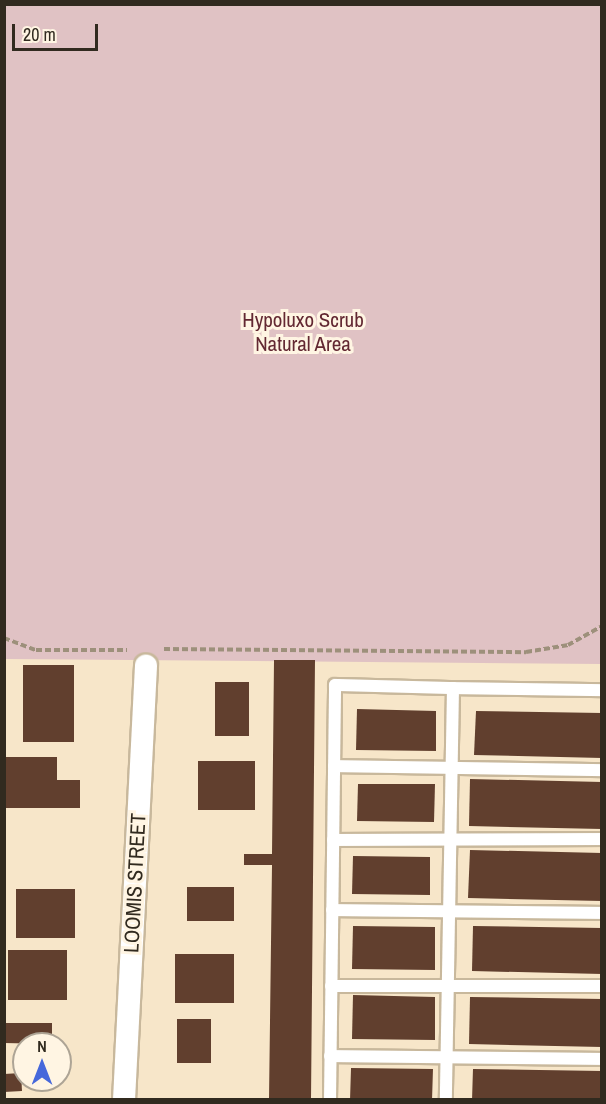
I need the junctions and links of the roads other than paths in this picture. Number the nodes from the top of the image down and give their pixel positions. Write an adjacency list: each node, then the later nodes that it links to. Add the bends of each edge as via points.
1 (150, 658): 19 (street, LOOMIS STREET)
2 (453, 688): 3 (lane); 4 (lane, via 335,685); 5 (lane)
3 (602, 690)
4 (334, 766): 5 (lane); 9 (lane)
5 (452, 768): 6 (lane); 7 (lane)
6 (602, 770)
7 (450, 839): 8 (lane); 9 (lane); 11 (lane)
8 (602, 839)
9 (333, 840): 10 (lane)
10 (332, 910): 11 (lane); 13 (lane)
11 (449, 911): 12 (lane); 14 (lane)
12 (602, 913)
13 (331, 986): 14 (lane); 16 (lane)
14 (448, 986): 15 (lane); 17 (lane)
15 (602, 986)
16 (330, 1056): 17 (lane); 20 (lane)
17 (446, 1057): 18 (lane); 21 (lane)
18 (602, 1059)
19 (124, 1100)
20 (330, 1100)
21 (446, 1100)

